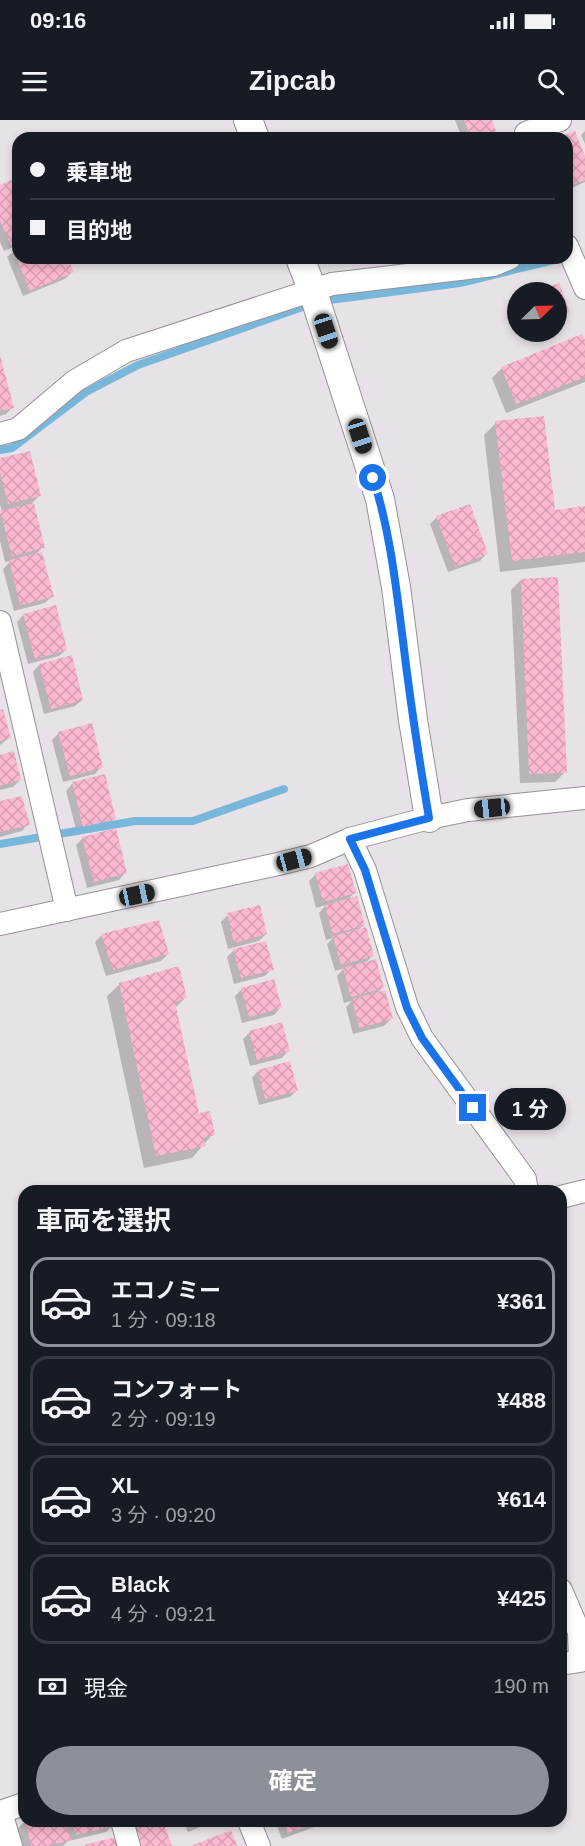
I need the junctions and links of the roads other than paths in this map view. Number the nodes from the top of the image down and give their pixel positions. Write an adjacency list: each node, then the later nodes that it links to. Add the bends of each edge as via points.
1 (560, 120): 2 (street)
2 (525, 130)
3 (575, 255): 6 (street)
4 (302, 264): 7 (street)
5 (493, 264): 7 (street)
6 (585, 288)
7 (312, 289): 8 (street, via 126,351 75,381 18,429); 11 (street, via 380,499)
8 (0, 434)
9 (0, 622): 13 (street)
10 (585, 798): 11 (street)
11 (429, 818): 12 (street)
12 (350, 839): 13 (street, via 311,856); 15 (street, via 365,870 407,1008 422,1038)
13 (67, 910): 14 (street)
14 (0, 924)
15 (526, 1185)
16 (585, 1191): 17 (street)
17 (567, 1196)
18 (567, 1604): 19 (street, via 579,1632 580,1661)
19 (567, 1663)
20 (18, 1806): 21 (street)
21 (1, 1812): 24 (street)
22 (124, 1827): 25 (street)
23 (251, 1827): 26 (street)
24 (11, 1846)
25 (129, 1846)
26 (259, 1846)

